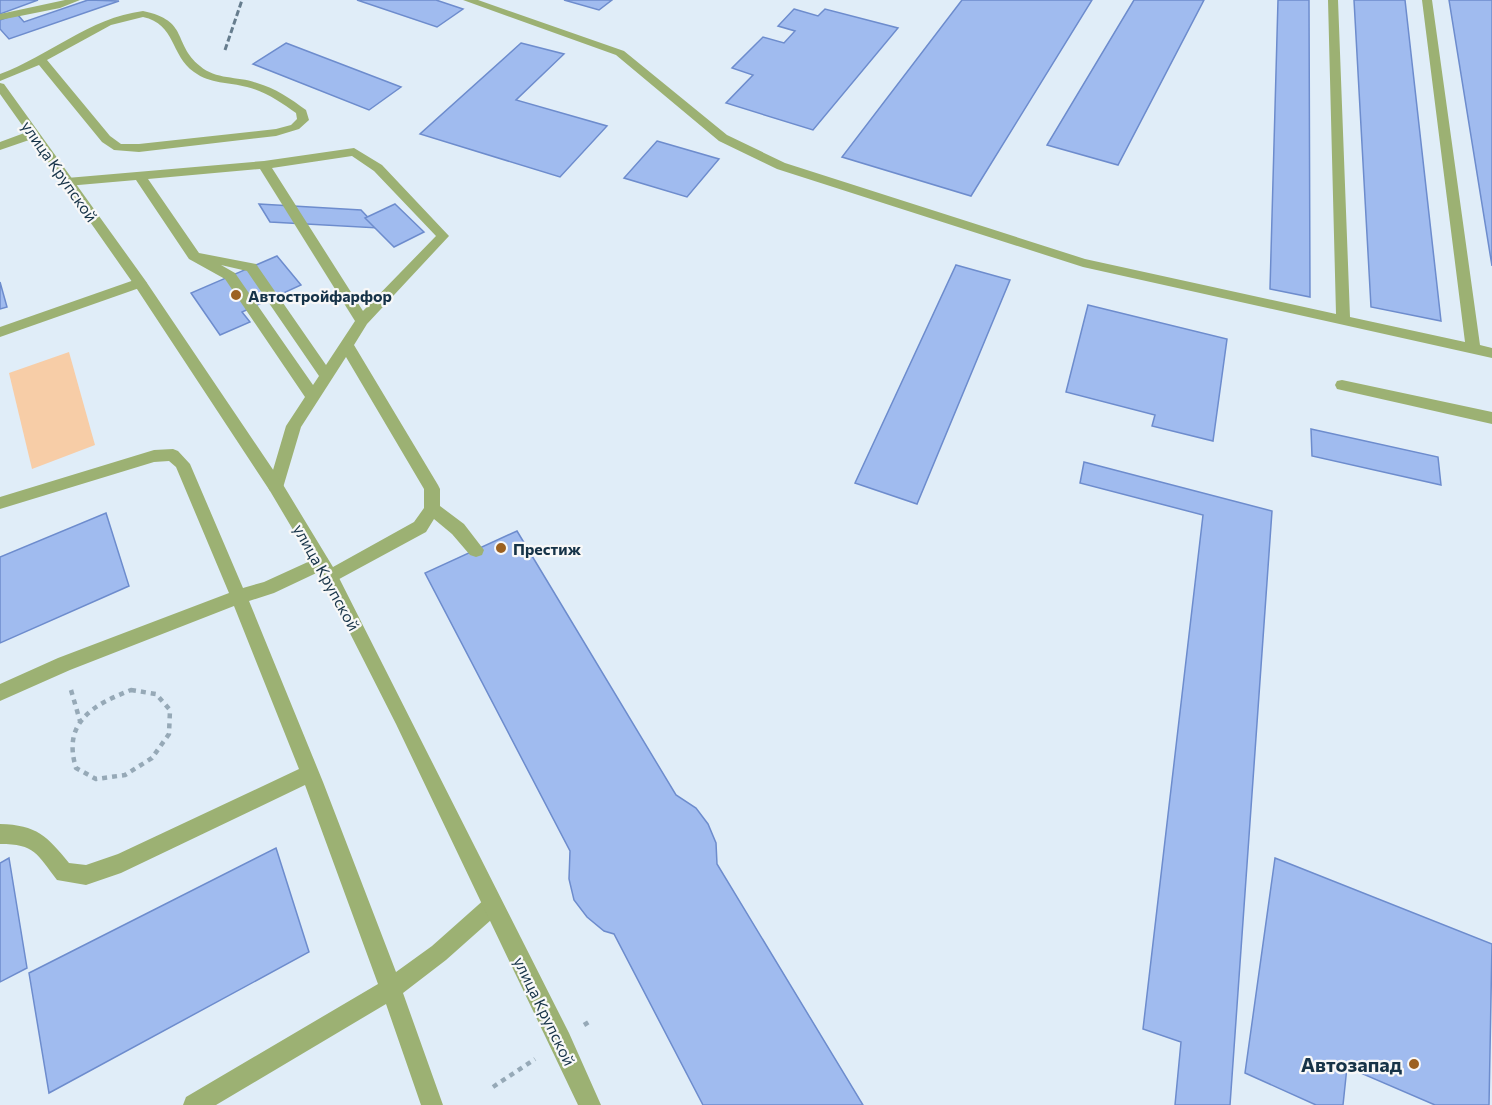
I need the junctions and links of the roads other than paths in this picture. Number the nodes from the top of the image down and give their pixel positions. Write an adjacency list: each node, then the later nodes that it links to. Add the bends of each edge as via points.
1 (75, 0): 5 (street)
2 (468, 0): 16 (street, via 620,52 723,138 781,166 1083,263)
3 (1333, 0): 16 (street)
4 (1427, 0): 20 (street)
5 (0, 17)
6 (40, 59): 6 (street, via 109,21 143,14 158,17 170,27 185,60 206,76 253,85 302,112 303,120 276,132 118,147 106,139); 7 (street)
7 (0, 78)
8 (0, 86): 9 (street, улица Крупской)
9 (34, 134): 10 (street); 13 (street, улица Крупской)
10 (0, 146)
11 (264, 165): 12 (street); 17 (street); 17 (street, via 354,152 378,168 443,236)
12 (140, 176): 13 (street); 14 (street)
13 (67, 182): 15 (street, улица Крупской)
14 (194, 256): 22 (street, via 251,267); 24 (street, via 230,276)
15 (140, 283): 18 (street); 26 (street, улица Крупской)
16 (1343, 320): 20 (street)
17 (362, 321): 19 (street)
18 (0, 332)
19 (346, 344): 22 (street); 28 (street, via 432,489)
20 (1473, 349): 21 (street)
21 (1492, 353)
22 (326, 376): 24 (street)
23 (1342, 385): 25 (street)
24 (312, 396): 26 (street, via 294,426)
25 (1492, 418)
26 (276, 487): 30 (street, улица Крупской)
27 (0, 503): 31 (street, via 154,456 173,455 182,464)
28 (432, 509): 29 (street, via 458,529); 30 (street, via 420,527)
29 (476, 550)
30 (326, 570): 31 (street); 35 (street, улица Крупской)
31 (240, 596): 32 (street); 33 (street)
32 (0, 693)
33 (309, 774): 34 (street, via 121,863 86,875 64,873 44,844 21,833); 36 (street)
34 (0, 834)
35 (493, 905): 36 (street); 39 (street, улица Крупской)
36 (392, 988): 37 (street); 38 (street)
37 (194, 1105)
38 (432, 1105)
39 (590, 1105)

